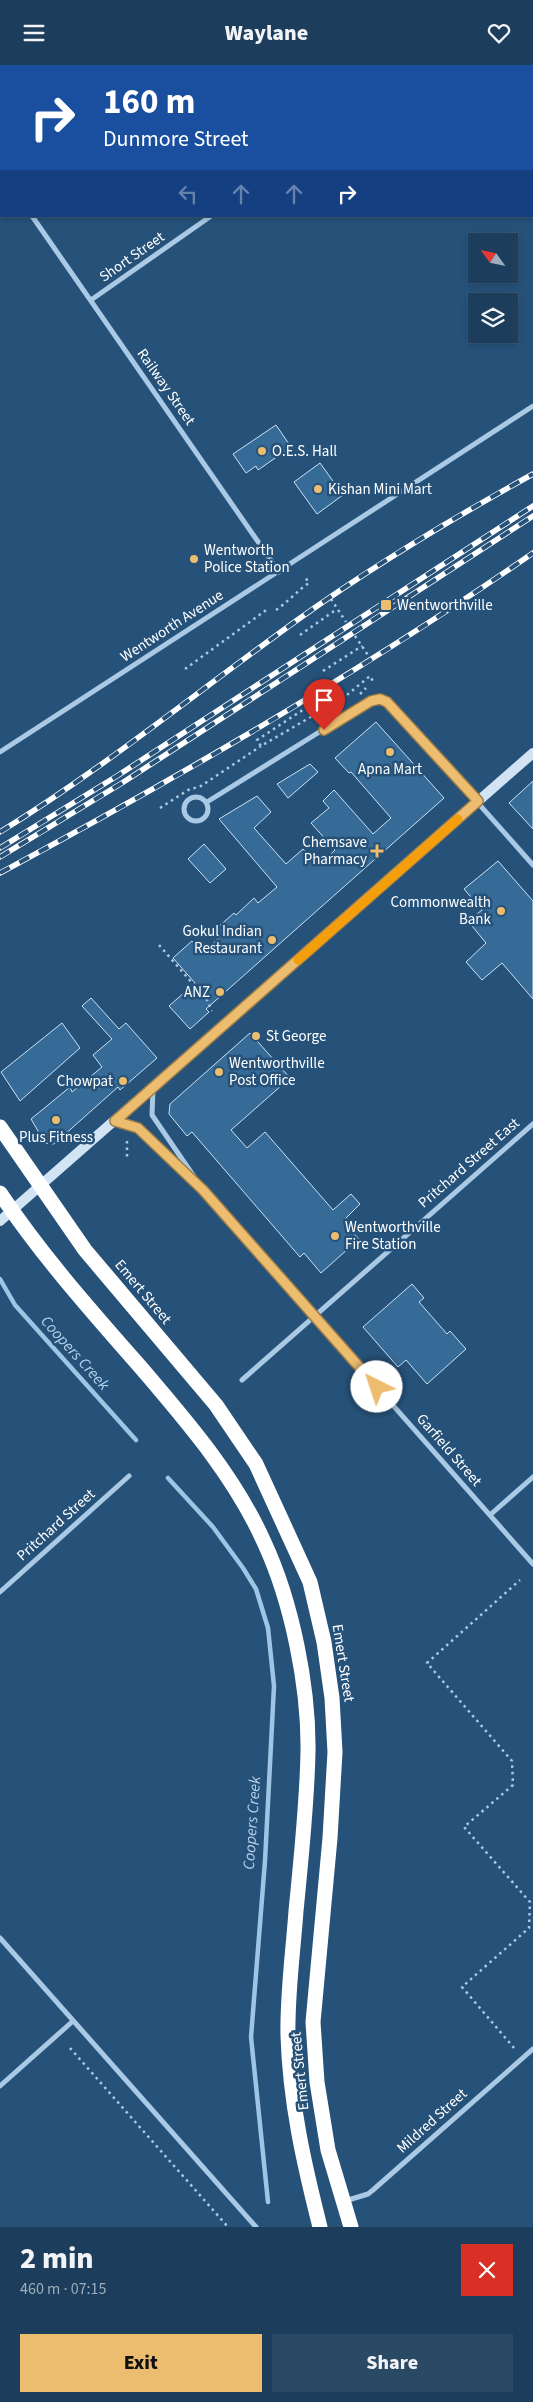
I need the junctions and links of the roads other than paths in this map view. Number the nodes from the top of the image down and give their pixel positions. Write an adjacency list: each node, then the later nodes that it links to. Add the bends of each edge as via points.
1 (33, 217): 3 (street, Railway Street)
2 (210, 217): 3 (street, Short Street)
3 (91, 300): 5 (street, Railway Street)
4 (533, 406): 5 (street, Wentworth Avenue)
5 (279, 572): 6 (street, Wentworth Avenue)
6 (0, 752)
7 (533, 753): 8 (street)
8 (478, 801): 9 (street, via 390,704 380,699 371,701); 10 (street); 11 (street)
9 (207, 802): 9 (street, via 207,814 201,820 193,820 186,815 184,807 190,799 197,797)
10 (533, 865)
11 (153, 1087): 12 (street); 16 (street, via 152,1115)
12 (115, 1121): 15 (street); 16 (street, Garfield Street, via 138,1128)
13 (533, 1124): 20 (street, Pritchard Street East)
14 (0, 1127): 15 (highway, Emert Street)
15 (40, 1187): 18 (street); 31 (highway, Emert Street, via 85,1250 216,1405 264,1481 310,1582 324,1642 335,1751 313,2022 317,2082 328,2151)
16 (203, 1190): 20 (street, Garfield Street)
17 (0, 1193): 18 (highway, Emert Street)
18 (12, 1211): 19 (street); 33 (highway, Emert Street, via 59,1273 224,1469 265,1543 283,1593 306,1698 308,1751 288,2035 293,2100 304,2166)
19 (0, 1221)
20 (315, 1317): 21 (street, Pritchard Street East); 24 (street, Garfield Street)
21 (242, 1380)
22 (129, 1476): 26 (street, Pritchard Street)
23 (533, 1477): 24 (street)
24 (490, 1515): 25 (street, Garfield Street)
25 (533, 1564)
26 (0, 1592)
27 (0, 1939): 28 (street)
28 (73, 2021): 30 (street); 32 (street)
29 (533, 2049): 31 (street, Mildred Street, via 368,2194)
30 (0, 2085)
31 (343, 2201): 34 (highway, Emert Street)
32 (256, 2227)
33 (320, 2227)
34 (351, 2227)

